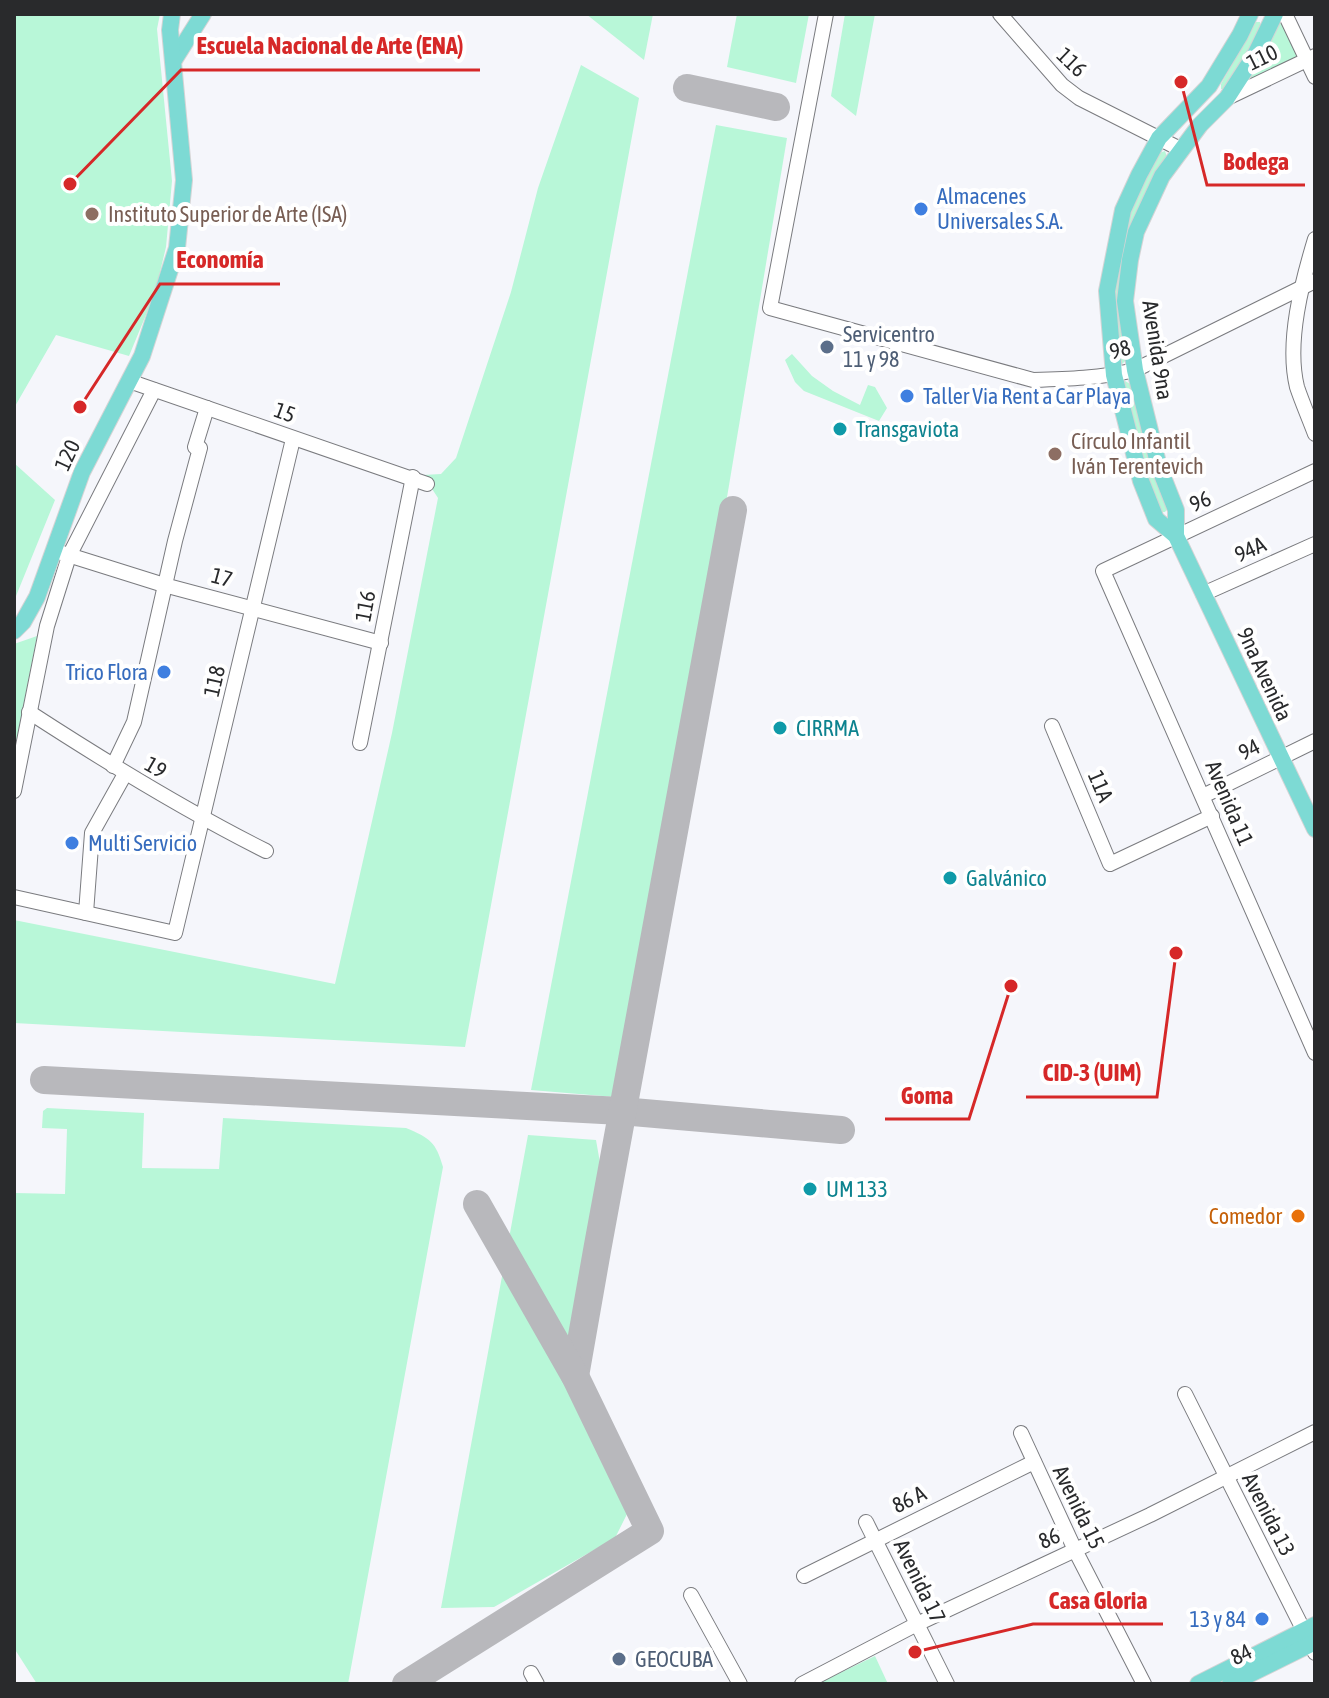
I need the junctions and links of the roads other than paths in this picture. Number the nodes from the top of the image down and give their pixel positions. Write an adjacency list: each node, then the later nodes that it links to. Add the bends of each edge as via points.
1 (172, 14): 9 (main road, 120)
2 (203, 14): 9 (main road)
3 (826, 14): 18 (street, 98, via 770,308 1033,380)
4 (1000, 14): 12 (street, 116, via 1079,98 1128,123)
5 (1250, 14): 12 (main road, Avenida 9na, via 1209,86)
6 (1275, 14): 11 (main road, Avenida 9na)
7 (1285, 14): 8 (street)
8 (1311, 58): 10 (street); 11 (street, 110)
9 (174, 60): 19 (main road, 120, via 184,180 177,248)
10 (1315, 77)
11 (1227, 98): 13 (main road, Avenida 9na)
12 (1164, 132): 13 (street, 116); 18 (main road, Avenida 9na, via 1123,210 1111,264 1107,291)
13 (1180, 149): 17 (main road, Avenida 9na, via 1145,211 1130,260 1125,301)
14 (1315, 239): 16 (street)
15 (1315, 281): 16 (street, 98)
16 (1300, 289): 17 (street, 98); 22 (street, via 1297,384)
17 (1135, 370): 18 (street, 98); 27 (main road, Avenida 9na, via 1159,467 1176,510)
18 (1114, 375): 27 (main road, Avenida 9na, via 1154,515)
19 (129, 381): 20 (street, 15); 29 (main road, 120, via 82,472)
20 (154, 390): 21 (street, 15); 30 (street)
21 (207, 408): 23 (street, 15); 32 (street)
22 (1315, 434)
23 (293, 439): 25 (street, 15); 34 (street, 118)
24 (1315, 471): 27 (street, 96)
25 (413, 477): 26 (street, 15); 36 (street, 116)
26 (427, 484)
27 (1176, 536): 31 (street, 96); 33 (main road, 9na Avenida)
28 (1315, 544): 33 (street, 94A)
29 (52, 551): 30 (street, 17); 35 (main road, 120, via 37,597)
30 (69, 556): 32 (street, 17); 37 (street)
31 (1103, 571): 44 (street, Avenida 11)
32 (164, 585): 34 (street, 17); 42 (street)
33 (1203, 594): 41 (main road, 9na Avenida)
34 (253, 608): 36 (street, 17); 46 (street, 118)
35 (14, 631)
36 (381, 643): 40 (street, 116)
37 (29, 712): 42 (street, 19); 43 (street)
38 (1052, 726): 45 (street, 11A, via 1110,864)
39 (1315, 741): 41 (street, 94)
40 (360, 743)
41 (1279, 758): 44 (street, 94); 47 (main road, 9na Avenida)
42 (119, 770): 46 (street, 19); 50 (street, via 92,833)
43 (14, 791)
44 (1203, 796): 45 (street, Avenida 11)
45 (1212, 816): 51 (street, Avenida 11)
46 (203, 820): 48 (street, 19); 50 (street, 118, via 175,933)
47 (1315, 829)
48 (266, 851)
49 (14, 897): 50 (street)
50 (86, 913)
51 (1313, 1043)
52 (1185, 1394): 56 (street, Avenida 13)
53 (1315, 1432): 56 (street, 86)
54 (1021, 1433): 55 (street, Avenida 15)
55 (1034, 1462): 58 (street, 86 A); 59 (street, Avenida 15)
56 (1225, 1477): 59 (street, 86); 63 (street, Avenida 13)
57 (866, 1522): 58 (street)
58 (875, 1540): 60 (street, 86 A); 62 (street, Avenida 17)
59 (1075, 1550): 62 (street, 86); 67 (street, Avenida 15)
60 (804, 1576)
61 (691, 1595): 64 (street)
62 (917, 1624): 65 (street, 86); 66 (street, Avenida 17)
63 (1312, 1639): 68 (main road, 84); 69 (main road, 84)
64 (740, 1684)
65 (802, 1684)
66 (947, 1684)
67 (1144, 1684)
68 (1198, 1684)
69 (1230, 1684)

